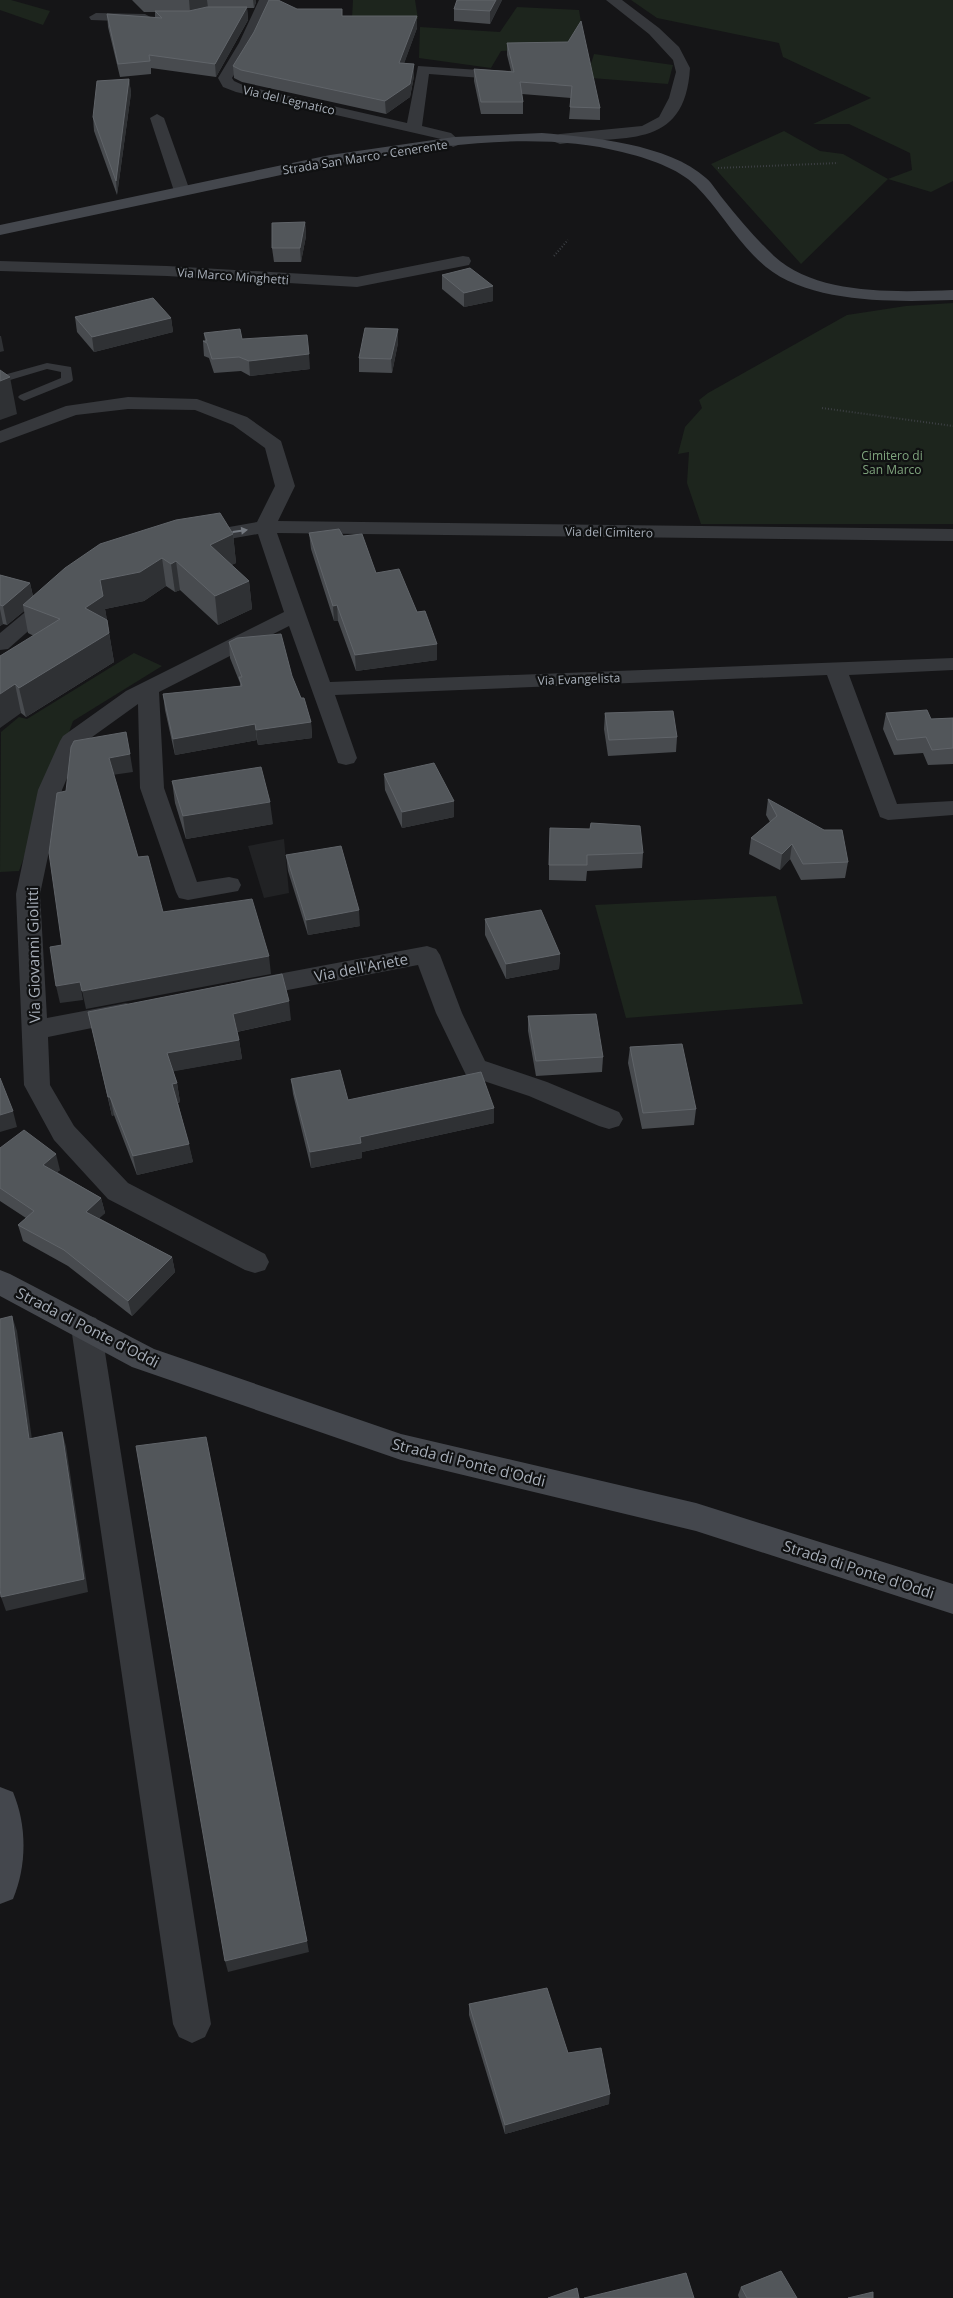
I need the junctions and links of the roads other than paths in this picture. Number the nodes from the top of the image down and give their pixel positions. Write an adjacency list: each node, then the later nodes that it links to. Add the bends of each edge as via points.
1 (266, 0): 4 (street, Via del Legnatico)
2 (613, 0): 10 (street, via 671,47 681,62 683,70 672,114 660,124 640,131)
3 (242, 14): 4 (street)
4 (259, 14): 9 (street, Via del Legnatico, via 225,78 228,84)
5 (96, 17): 6 (street)
6 (162, 18)
7 (495, 75): 9 (street, via 423,69)
8 (157, 118): 12 (street)
9 (414, 129): 11 (street, Via del Legnatico, via 446,136)
10 (560, 139): 11 (main road, Strada San Marco - Cenerente); 16 (main road, Strada San Marco - Cenerente, via 603,142 634,150 663,160 699,180 768,261 806,281 862,295)
11 (454, 142): 12 (main road, Strada San Marco - Cenerente, via 330,160)
12 (182, 191): 13 (main road, Strada San Marco - Cenerente)
13 (0, 230)
14 (463, 261): 15 (street, Via Marco Minghetti, via 357,282)
15 (0, 266)
16 (953, 294)
17 (0, 380): 18 (lane, via 47,366 67,369 67,380)
18 (24, 397)
19 (0, 437): 20 (street, via 73,410 128,403 198,405 240,421 274,445 286,486)
20 (265, 527): 21 (street, Via del Cimitero); 22 (street, Via del Cimitero, one-way to 20); 24 (street)
21 (953, 535)
22 (176, 542)
23 (69, 586): 25 (street)
24 (296, 614): 28 (street, Via Giovanni Giolitti); 29 (street)
25 (5, 640)
26 (953, 664): 27 (street, Via Evangelista)
27 (836, 669): 29 (street, Via Evangelista); 31 (street, via 888,812)
28 (148, 689): 32 (street, via 152,788 188,892); 35 (street, Via Giovanni Giolitti, via 71,741 50,790 28,894)
29 (322, 689): 30 (street)
30 (346, 758)
31 (953, 808)
32 (229, 885)
33 (220, 994): 36 (street, Via dell'Ariete, via 427,954 475,1068 538,1089)
34 (152, 1007): 35 (street)
35 (34, 1030): 37 (street, Via Giovanni Giolitti, via 37,1085 64,1133 118,1191)
36 (609, 1119)
37 (255, 1262)
38 (0, 1282): 39 (main road, Strada di Ponte d'Oddi)
39 (86, 1328): 40 (main road, Strada di Ponte d'Oddi, via 143,1358 401,1447 696,1517); 43 (street)
40 (953, 1599)
41 (0, 1804): 42 (main road, via 7,1846)
42 (0, 1886)
43 (192, 2024)

